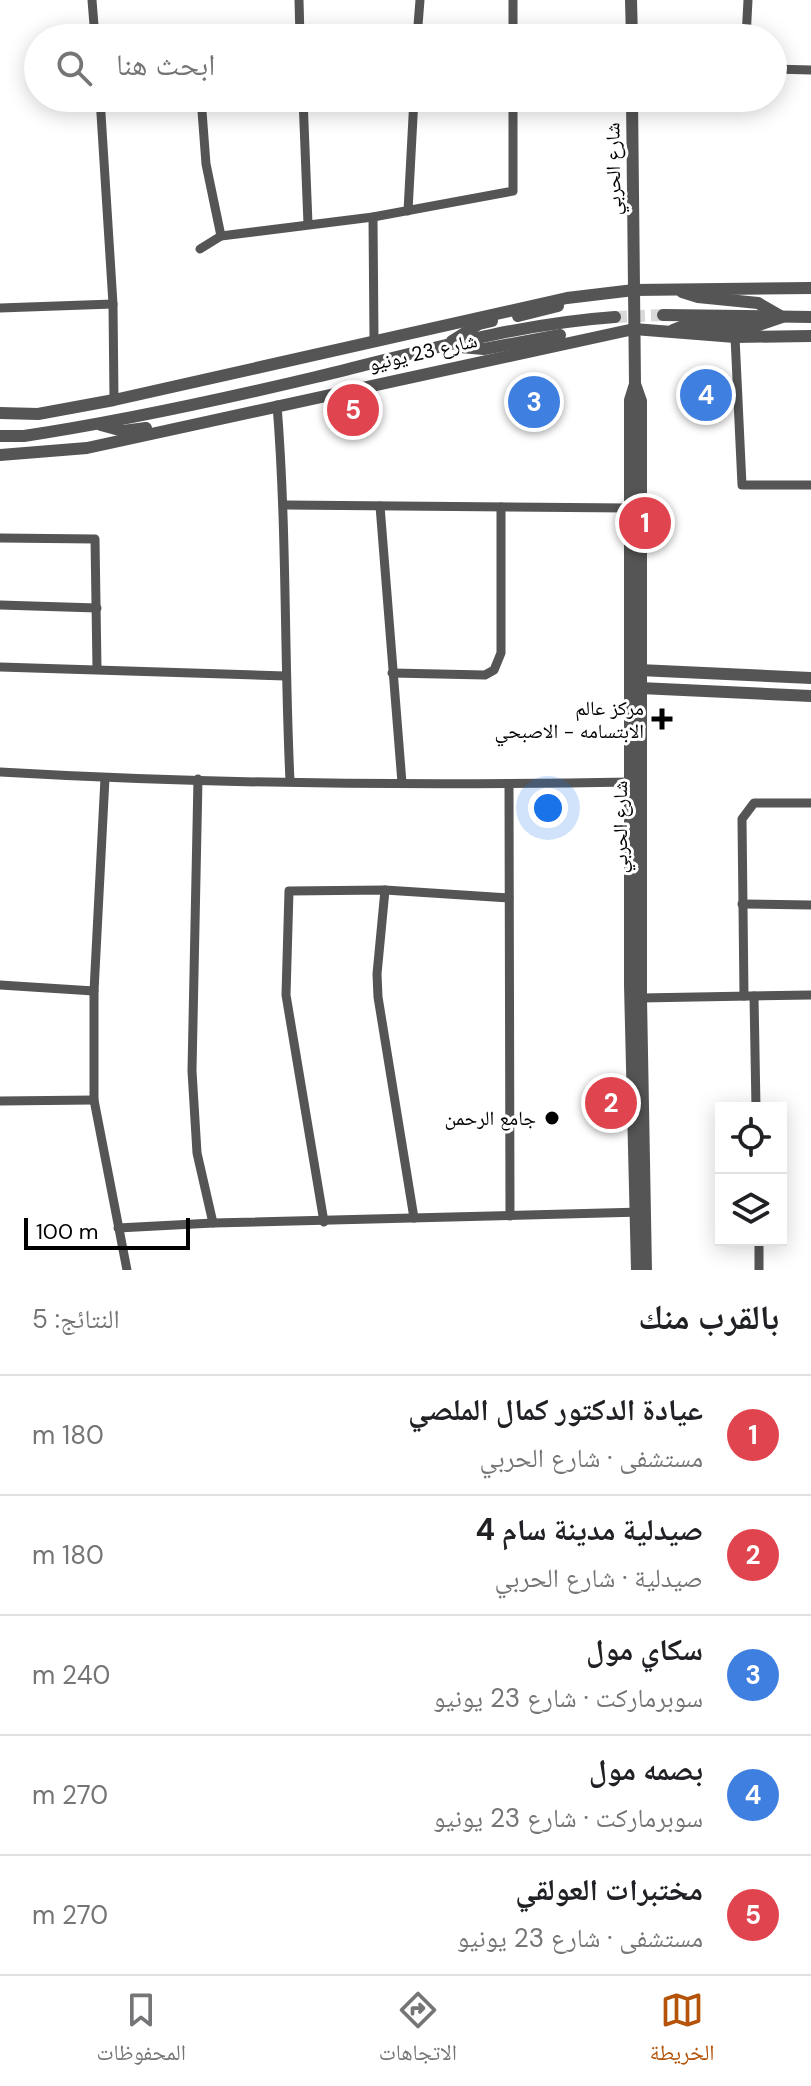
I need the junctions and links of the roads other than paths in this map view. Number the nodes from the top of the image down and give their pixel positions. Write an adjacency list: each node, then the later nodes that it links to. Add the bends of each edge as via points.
1 (92, 0): 7 (street)
2 (299, 0): 8 (street)
3 (420, 0): 9 (street)
4 (513, 0): 10 (street)
5 (631, 0): 11 (street)
6 (748, 0): 12 (street)
7 (94, 24)
8 (300, 24)
9 (418, 24)
10 (513, 24)
11 (632, 24)
12 (747, 24)
13 (787, 69): 14 (street)
14 (811, 70)
15 (101, 112): 30 (street)
16 (202, 112): 24 (street)
17 (304, 112): 23 (street)
18 (413, 112): 21 (street)
19 (513, 112): 21 (street, via 513,191)
20 (632, 112): 28 (street, شارع الحربي)
21 (408, 211): 22 (street)
22 (373, 217): 23 (street); 40 (street)
23 (308, 224): 24 (street)
24 (221, 236): 25 (street)
25 (200, 249)
26 (811, 288): 27 (street, شارع 23 يونيو)
27 (675, 289): 28 (street, شارع 23 يونيو); 34 (street, via 698,297 758,303)
28 (634, 290): 29 (street, شارع 23 يونيو); 36 (street, شارع الحربي)
29 (567, 298): 40 (street, شارع 23 يونيو); 42 (street, via 551,310 479,324)
30 (113, 304): 31 (street); 44 (street)
31 (0, 308)
32 (663, 315): 34 (street)
33 (615, 317): 42 (street, via 563,321)
34 (782, 317): 35 (street); 37 (street, via 756,326 688,324)
35 (811, 317)
36 (634, 329): 37 (street, شارع 23 يونيو); 41 (street, شارع 23 يونيو); 43 (street, شارع الحربي)
37 (670, 331): 39 (street, شارع 23 يونيو)
38 (811, 336): 39 (street, شارع 23 يونيو)
39 (735, 337): 53 (street, via 742,485)
40 (374, 339): 44 (street, شارع 23 يونيو)
41 (574, 339): 42 (street, via 560,335 484,349); 45 (street, شارع 23 يونيو)
42 (445, 345): 47 (street)
43 (635, 384): 57 (street, شارع الحربي, via 630,400); 63 (street, شارع الحربي, via 641,401)
44 (114, 400): 46 (street, شارع 23 يونيو, via 38,414)
45 (277, 405): 48 (street, شارع 23 يونيو); 54 (street)
46 (0, 413)
47 (98, 424): 48 (street, via 123,431 175,422); 51 (street)
48 (200, 424): 52 (street, شارع 23 يونيو, via 87,448)
49 (0, 429): 51 (street)
50 (0, 436): 51 (street)
51 (24, 436)
52 (0, 455)
53 (811, 485)
54 (285, 505): 55 (street); 65 (street)
55 (380, 506): 56 (street); 64 (street)
56 (501, 507): 57 (street); 64 (street, via 501,653 494,670 485,675)
57 (629, 508): 73 (street, شارع الحربي)
58 (0, 538): 60 (street, via 95,539)
59 (0, 605): 60 (street)
60 (97, 608): 62 (street)
61 (0, 667): 62 (street)
62 (97, 669): 65 (street)
63 (639, 670): 66 (street); 67 (street, شارع الحربي)
64 (392, 673): 74 (street)
65 (285, 676): 72 (street)
66 (811, 678)
67 (640, 688): 68 (street); 85 (street, شارع الحربي)
68 (811, 696)
69 (0, 772): 70 (street)
70 (105, 778): 71 (street); 82 (street)
71 (198, 779): 72 (street); 93 (street, via 192,1071 197,1153)
72 (290, 781): 74 (street)
73 (630, 782): 75 (street); 89 (street, شارع الحربي)
74 (402, 783): 75 (street)
75 (509, 785): 78 (street)
76 (811, 803): 79 (street, via 766,801 748,809 742,819)
77 (385, 890): 78 (street); 91 (street, via 378,997); 92 (street, via 289,891 286,995)
78 (509, 898): 90 (street)
79 (742, 904): 80 (street); 84 (street)
80 (811, 905)
81 (0, 985): 82 (street)
82 (94, 991): 86 (street)
83 (811, 995): 84 (street)
84 (749, 996): 85 (street); 88 (street)
85 (641, 998): 89 (street, شارع الحربي)
86 (94, 1100): 87 (street); 94 (street)
87 (0, 1101)
88 (756, 1102)
89 (640, 1212): 90 (street); 97 (street, شارع الحربي); 98 (street, شارع الحربي)
90 (510, 1216): 91 (street)
91 (414, 1218): 92 (street)
92 (324, 1222): 93 (street)
93 (213, 1223): 94 (street)
94 (118, 1228): 96 (street)
95 (759, 1246): 99 (street)
96 (127, 1270)
97 (637, 1270)
98 (646, 1270)
99 (759, 1270)

